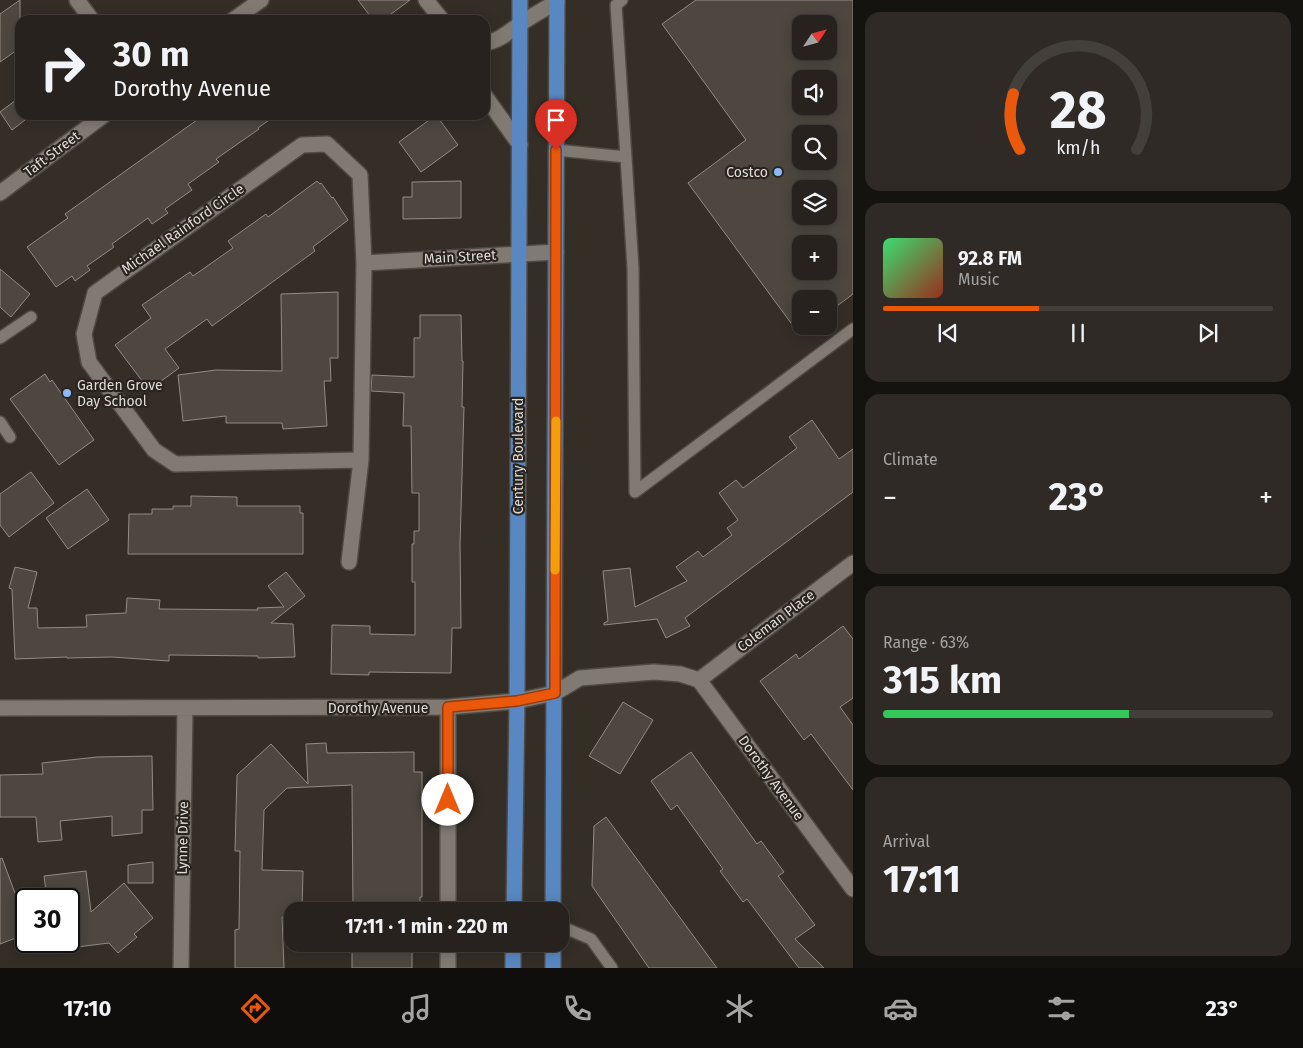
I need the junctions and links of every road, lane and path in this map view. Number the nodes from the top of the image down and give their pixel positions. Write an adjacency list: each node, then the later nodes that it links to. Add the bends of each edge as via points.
1 (77, 0): 7 (street)
2 (261, 0): 8 (street)
3 (426, 0): 9 (street)
4 (520, 0): 10 (main road, Century Boulevard)
5 (622, 0): 16 (lane, via 616,5)
6 (557, 1): 10 (street); 15 (main road)
7 (88, 15)
8 (241, 15)
9 (438, 15)
10 (520, 24): 11 (street); 14 (main road, Century Boulevard)
11 (490, 42)
12 (490, 103): 14 (street)
13 (97, 120): 17 (street, Taft Street)
14 (520, 145): 19 (main road, Century Boulevard)
15 (556, 150): 16 (lane); 18 (main road)
16 (626, 157): 22 (lane, via 633,268 635,492)
17 (0, 192)
18 (556, 252): 19 (street, Main Street); 30 (main road)
19 (519, 254): 20 (street, Main Street); 31 (main road, Century Boulevard)
20 (364, 263): 26 (street, Michael Rainford Circle); 26 (street, Michael Rainford Circle, via 360,175 326,144 302,146 95,292 84,334 89,362 154,450 175,464)
21 (31, 317): 23 (lane)
22 (853, 329)
23 (0, 338)
24 (0, 422): 25 (lane)
25 (10, 437)
26 (361, 460): 27 (street, Michael Rainford Circle)
27 (349, 562)
28 (853, 563): 29 (street, Coleman Place)
29 (699, 680): 30 (street, Dorothy Avenue, via 680,674 654,672 580,678); 35 (street, Dorothy Avenue)
30 (555, 693): 31 (street, Dorothy Avenue); 38 (main road)
31 (517, 701): 32 (street, Dorothy Avenue); 37 (main road, Century Boulevard)
32 (448, 707): 34 (street, Dorothy Avenue); 36 (street)
33 (0, 708): 34 (street, Dorothy Avenue)
34 (184, 709): 43 (street, Lynne Drive)
35 (853, 889)
36 (448, 902)
37 (514, 902)
38 (553, 902)
39 (569, 930): 47 (lane, via 591,939)
40 (448, 952): 44 (street)
41 (513, 952): 45 (main road)
42 (553, 952): 46 (main road)
43 (181, 968)
44 (448, 968)
45 (513, 968)
46 (553, 968)
47 (612, 968)

